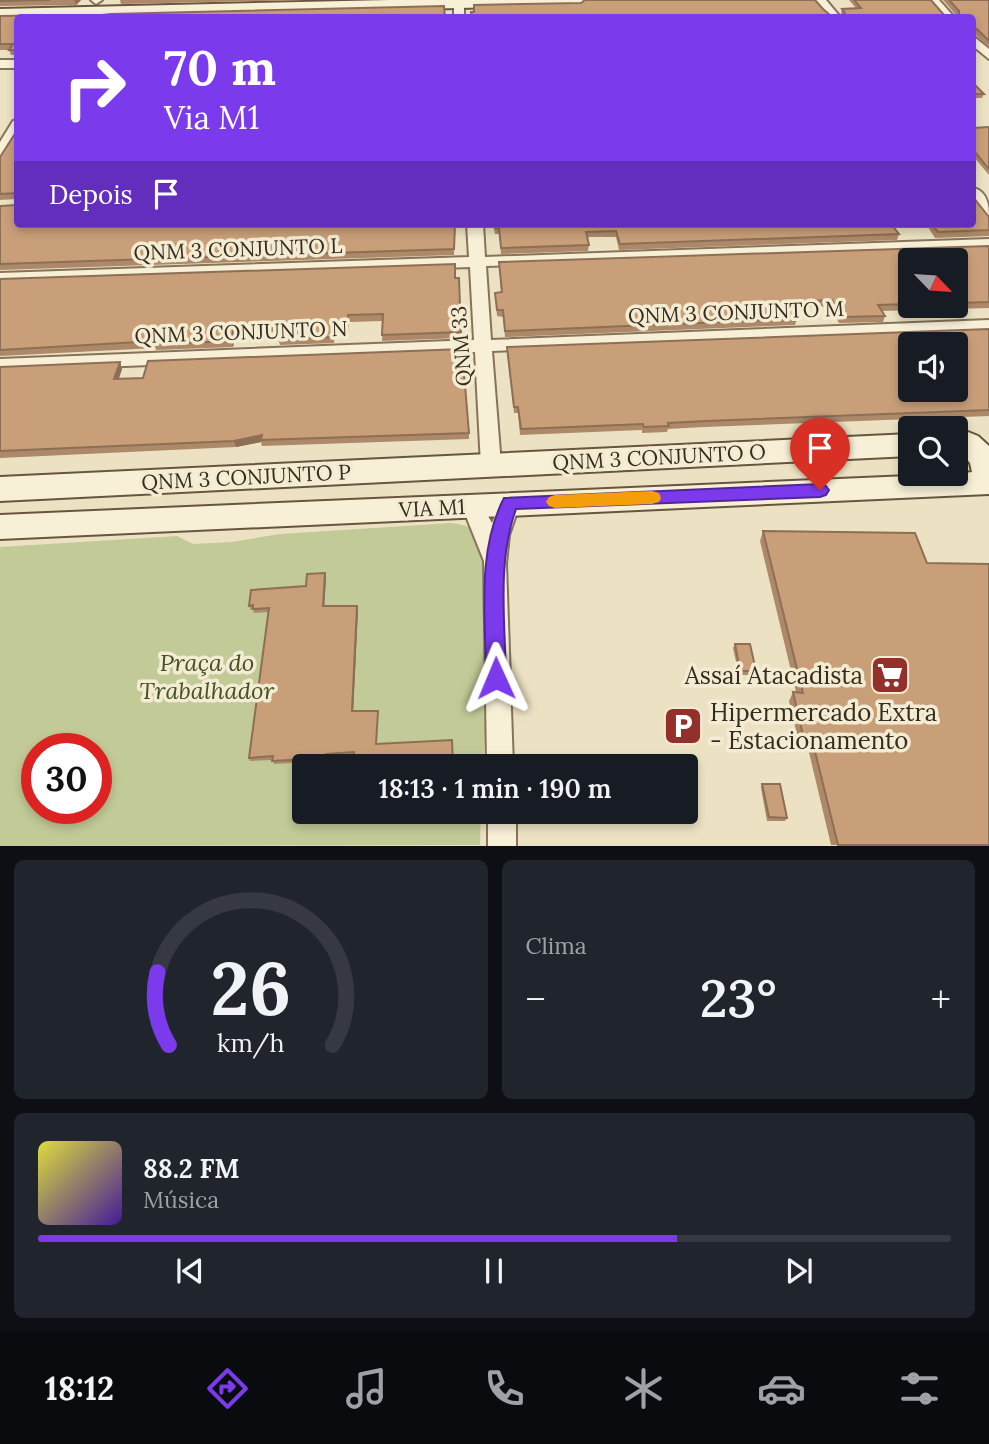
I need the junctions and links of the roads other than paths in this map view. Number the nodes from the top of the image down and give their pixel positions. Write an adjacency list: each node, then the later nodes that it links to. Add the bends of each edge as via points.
1 (147, 0): 7 (main road)
2 (581, 0): 8 (main road)
3 (820, 0): 10 (street)
4 (933, 0): 11 (street)
5 (0, 4): 7 (main road)
6 (279, 4): 7 (main road); 8 (main road)
7 (91, 8): 9 (main road)
8 (459, 10)
9 (0, 14)
10 (832, 14)
11 (946, 14)
12 (976, 34): 13 (street)
13 (989, 55)
14 (14, 130): 15 (street)
15 (1, 151)
16 (976, 196): 17 (street)
17 (989, 212)
18 (475, 228): 20 (street, QNM 33)
19 (989, 244): 20 (street, QNM 3 CONJUNTO L)
20 (477, 262): 21 (street, QNM 3 CONJUNTO L); 23 (street, QNM 33)
21 (0, 278)
22 (989, 326): 23 (street, QNM 3 CONJUNTO M)
23 (485, 344): 24 (street, QNM 3 CONJUNTO N); 27 (street, QNM 33)
24 (0, 365)
25 (971, 443): 29 (main road, via 989,470)
26 (898, 446): 27 (main road, QNM 3 CONJUNTO O)
27 (491, 465): 28 (main road, QNM 3 CONJUNTO P)
28 (269, 476): 30 (main road, QNM 3 CONJUNTO P); 34 (main road, via 171,491 160,499 157,509)
29 (988, 483): 32 (main road, VIA M1)
30 (105, 484): 31 (main road, QNM 3 CONJUNTO P); 35 (main road, via 120,491 119,501 110,509)
31 (0, 489)
32 (510, 503): 33 (main road, VIA M1); 37 (street, via 498,535)
33 (472, 506): 34 (main road, VIA M1); 37 (street)
34 (168, 520): 35 (main road, VIA M1)
35 (42, 526): 36 (main road, VIA M1)
36 (0, 527)
37 (495, 564): 38 (street)
38 (500, 754)
39 (502, 824): 40 (street)
40 (502, 845)

